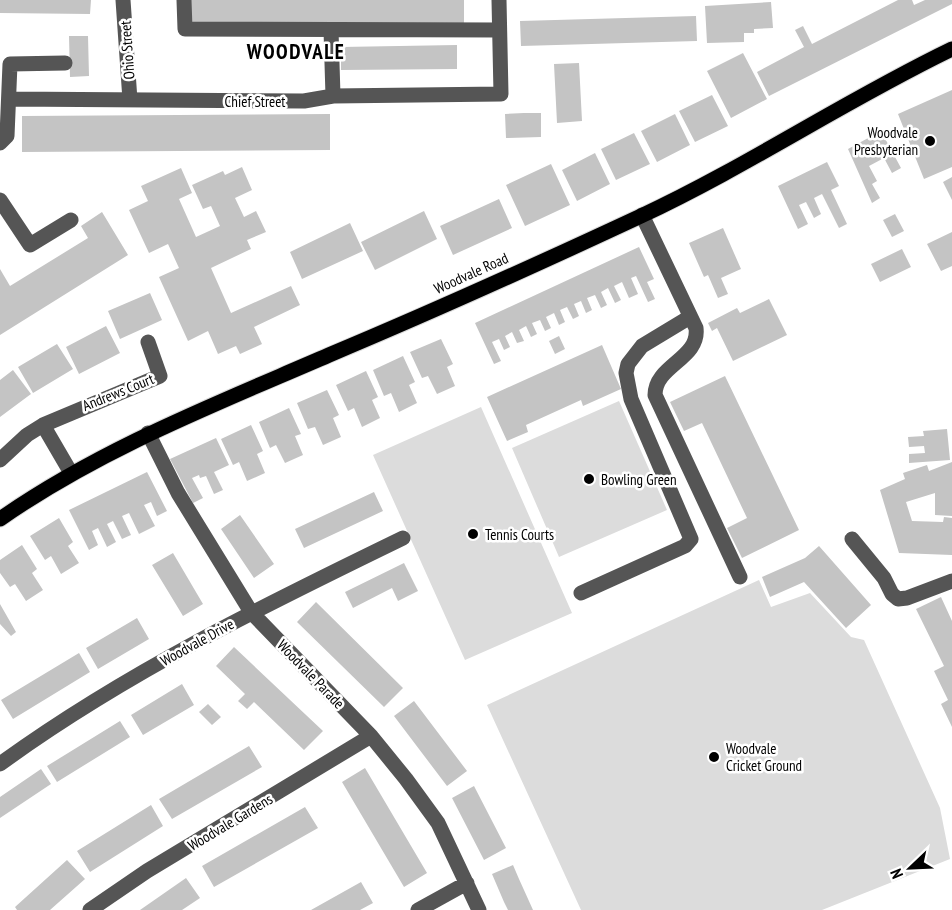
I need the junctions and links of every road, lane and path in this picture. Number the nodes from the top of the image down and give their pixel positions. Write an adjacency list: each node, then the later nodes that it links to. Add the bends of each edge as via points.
1 (123, 0): 10 (street, Ohio Street)
2 (184, 0): 4 (street, via 185,29)
3 (499, 0): 5 (street)
4 (332, 30): 5 (street); 8 (street)
5 (499, 30): 8 (street, Chief Street, via 501,94)
6 (952, 49): 13 (main road, Woodvale Road)
7 (65, 63): 9 (street, via 10,64)
8 (333, 96): 10 (street, Chief Street, via 304,101)
9 (9, 99): 10 (street, Chief Street); 11 (street, via 7,136)
10 (130, 100)
11 (0, 143)
12 (0, 200): 14 (street, via 30,245)
13 (642, 215): 15 (street); 18 (main road, Woodvale Road)
14 (71, 220)
15 (690, 317): 24 (street, via 696,328 695,345 659,378 655,395); 26 (street, via 642,346 626,373 636,411 691,539 685,546)
16 (148, 342): 17 (street, Andrews Court, via 160,376)
17 (43, 424): 19 (street, Andrews Court); 20 (street)
18 (148, 433): 20 (main road, Woodvale Road); 27 (street, Woodvale Parade, via 178,493)
19 (0, 460)
20 (71, 473): 21 (main road, Woodvale Road)
21 (0, 519)
22 (403, 538): 27 (street, Woodvale Drive)
23 (852, 539): 25 (street, via 898,598)
24 (740, 577)
25 (952, 581)
26 (581, 593)
27 (251, 612): 28 (street, Woodvale Parade); 29 (street, Woodvale Drive, via 141,674)
28 (371, 736): 30 (street, Woodvale Parade, via 438,824); 31 (street, Woodvale Gardens, via 147,871)
29 (0, 764)
30 (467, 883): 32 (street); 33 (street, Woodvale Parade)
31 (90, 910)
32 (418, 910)
33 (479, 910)

